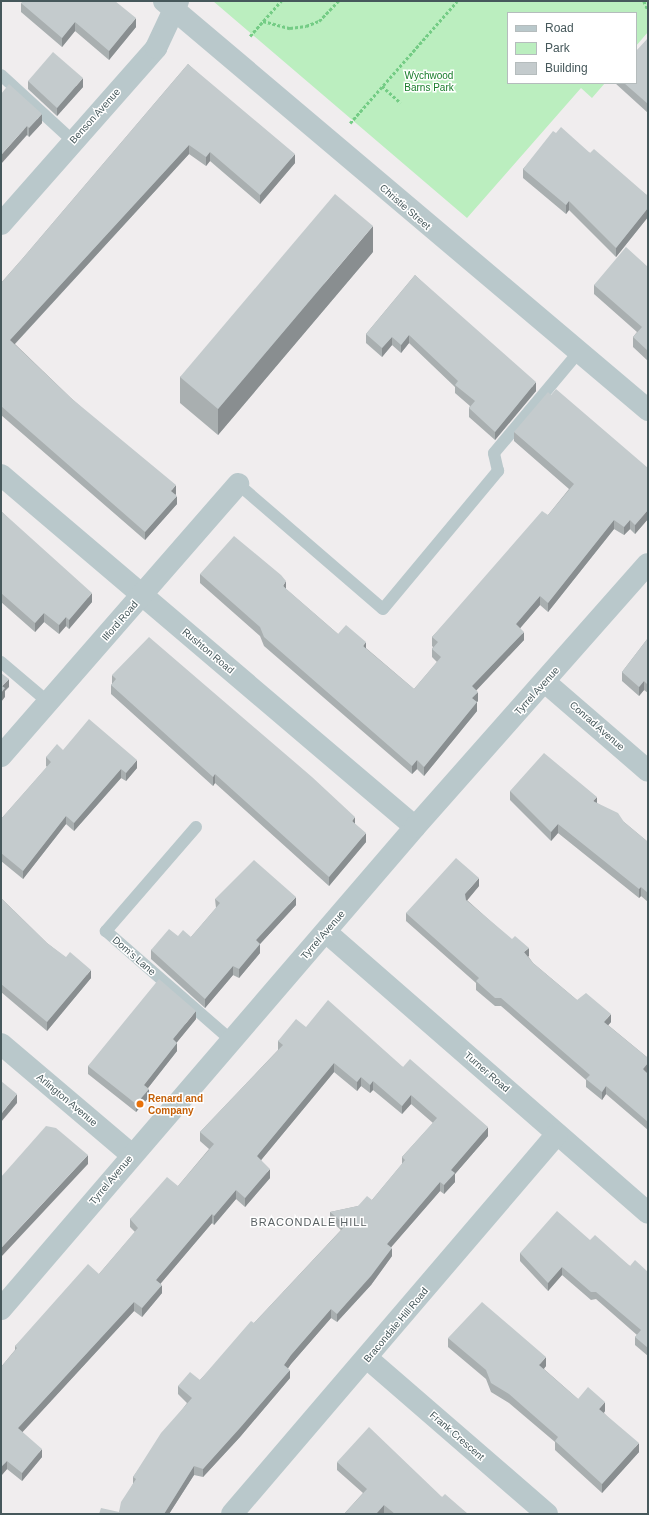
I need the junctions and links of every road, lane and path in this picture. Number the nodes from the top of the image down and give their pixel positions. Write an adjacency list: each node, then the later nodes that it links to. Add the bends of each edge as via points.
1 (281, 1): 7 (path)
2 (338, 1): 7 (path, via 318,20 306,26 290,28)
3 (457, 1): 10 (path)
4 (644, 1): 6 (path)
5 (173, 4): 13 (street, Benson Avenue, via 156,48); 15 (street, Christie Street)
6 (648, 10)
7 (263, 21): 8 (path)
8 (250, 36)
9 (1, 75): 13 (lane)
10 (382, 86): 11 (path); 12 (path)
11 (402, 103)
12 (350, 123)
13 (73, 141): 14 (street, Benson Avenue)
14 (1, 224)
15 (577, 354): 16 (street, Christie Street); 18 (lane, via 494,453 498,471 383,609)
16 (648, 410)
17 (1, 475): 20 (street, Rushton Road)
18 (238, 484): 20 (street, Ilford Road)
19 (648, 564): 22 (street, Tyrrel Avenue)
20 (142, 595): 23 (street, Ilford Road); 27 (street, Rushton Road)
21 (1, 662): 23 (lane)
22 (545, 682): 25 (street, Conrad Avenue); 27 (street, Tyrrel Avenue)
23 (48, 702): 24 (street, Ilford Road)
24 (1, 756)
25 (648, 771)
26 (196, 827): 29 (lane, Dom's Lane, via 106,931)
27 (415, 827): 28 (street, Tyrrel Avenue)
28 (326, 932): 29 (street, Tyrrel Avenue); 31 (street, Turner Road)
29 (231, 1040): 32 (street, Tyrrel Avenue)
30 (1, 1044): 32 (street, Arlington Avenue)
31 (558, 1134): 33 (street, Turner Road); 35 (street, Bracondale Hill Road)
32 (132, 1155): 34 (street, Tyrrel Avenue)
33 (648, 1213)
34 (1, 1309)
35 (367, 1358): 36 (street, Bracondale Hill Road); 37 (street, Frank Crescent)
36 (232, 1514)
37 (547, 1514)

